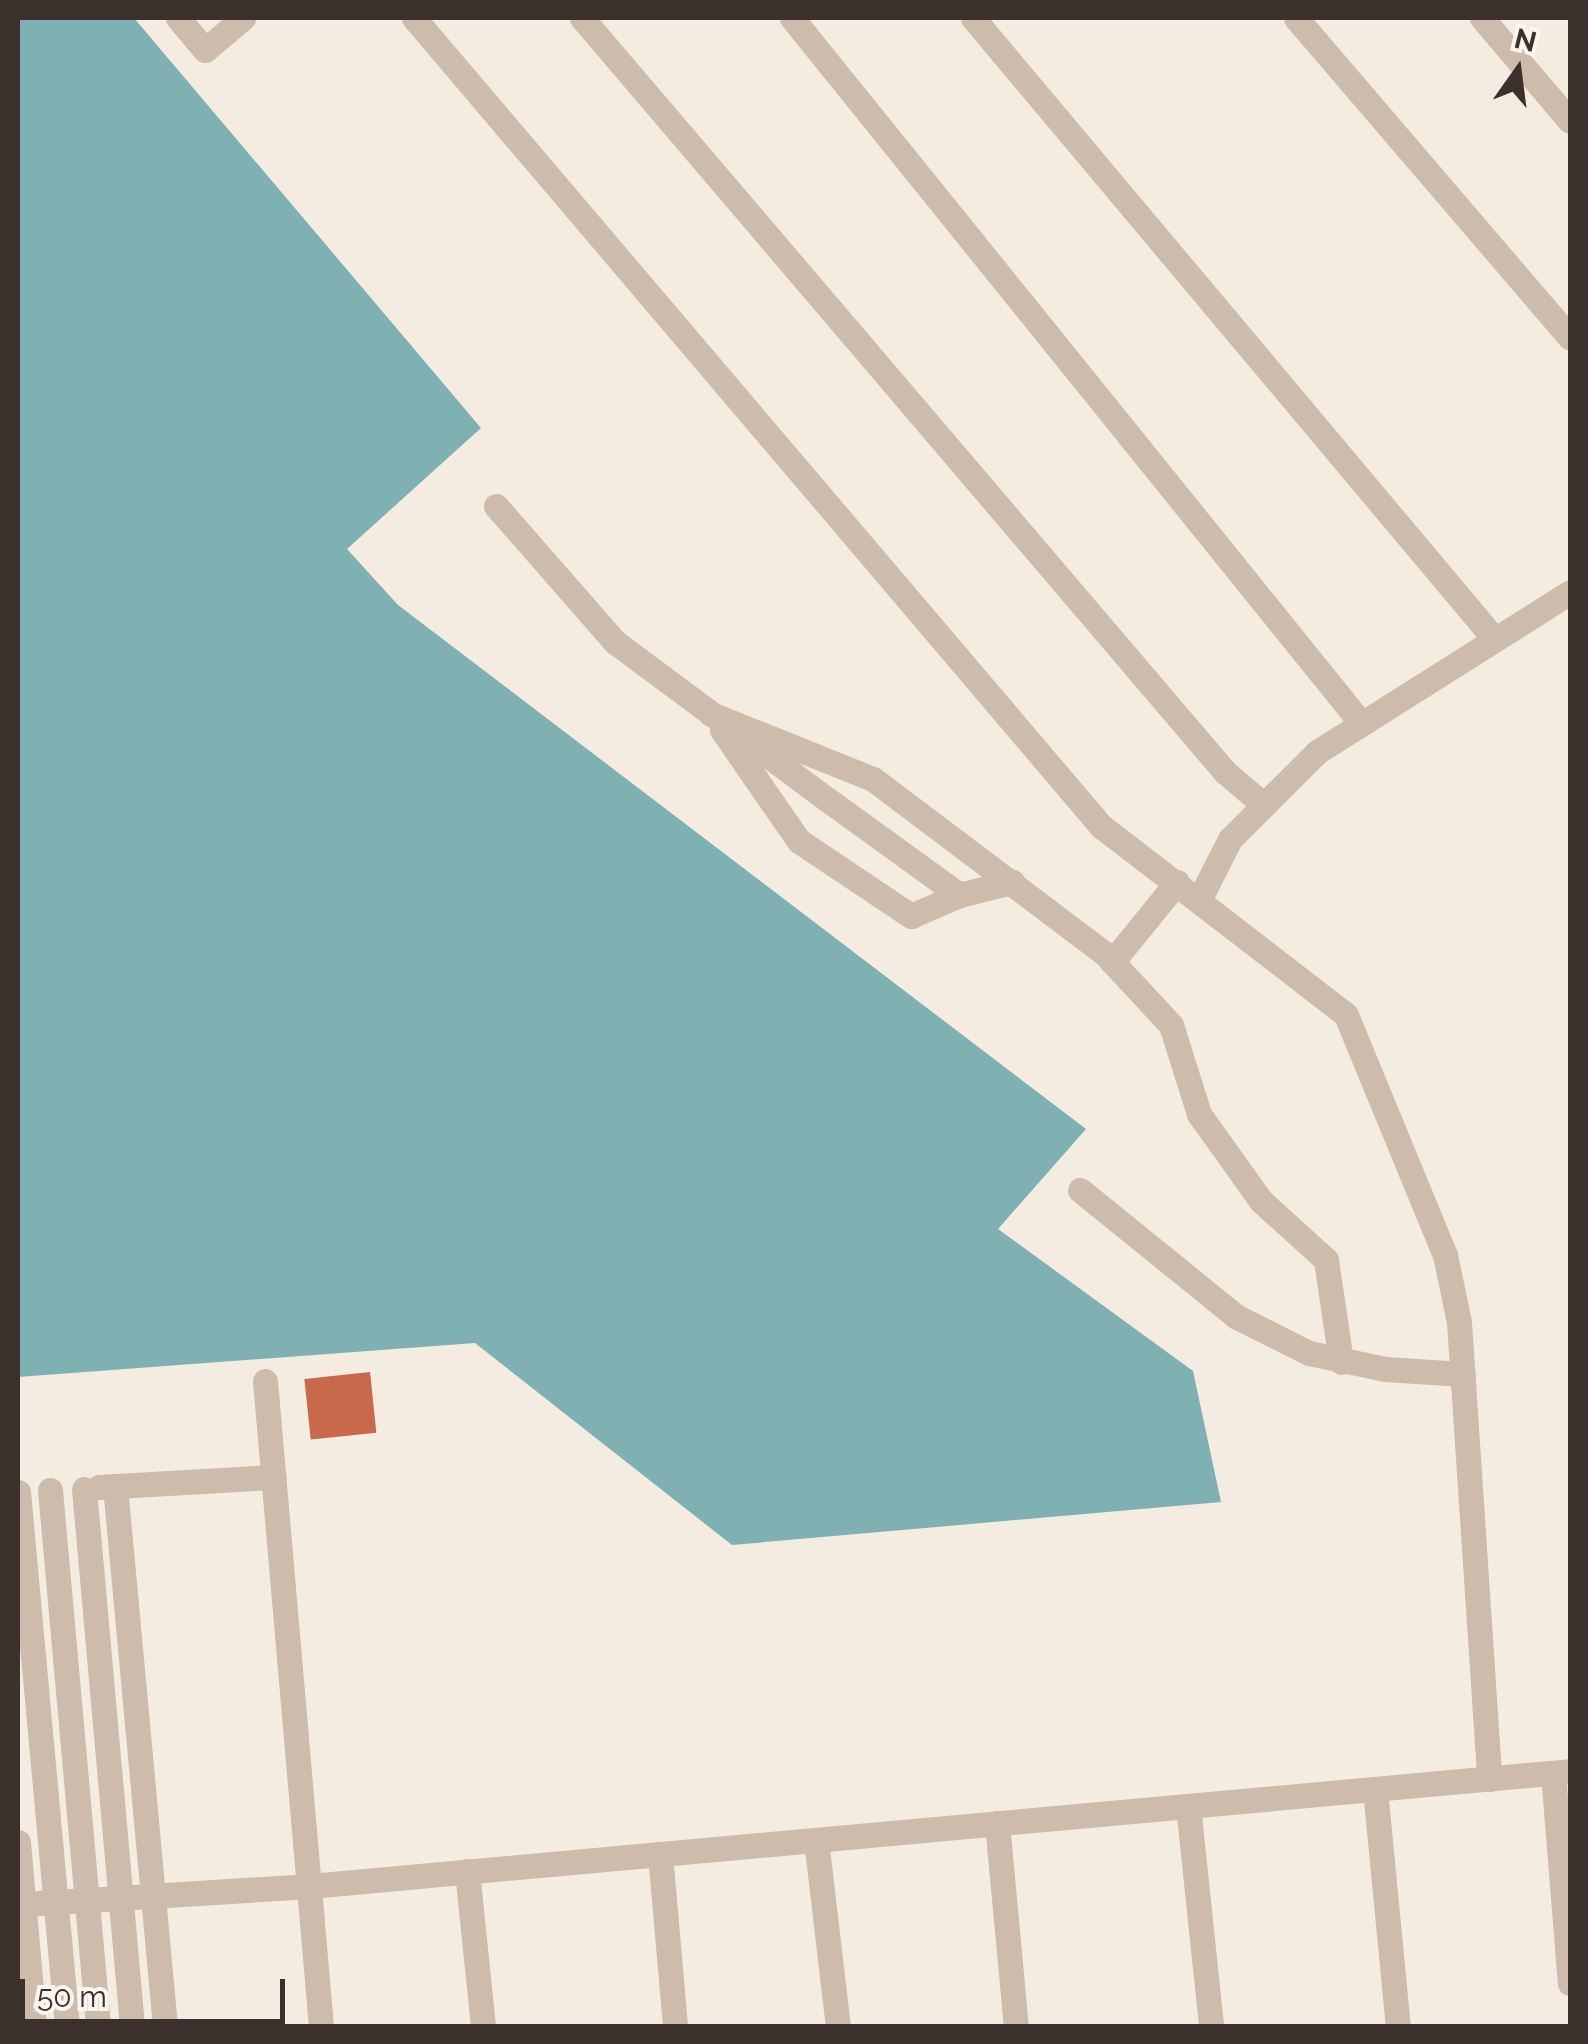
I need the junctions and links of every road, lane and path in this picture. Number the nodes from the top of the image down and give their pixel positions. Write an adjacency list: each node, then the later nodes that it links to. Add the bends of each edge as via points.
1 (178, 18): 8 (street, via 206,50)
2 (414, 18): 18 (street, via 1102,826)
3 (582, 18): 16 (street, via 1225,772)
4 (792, 18): 15 (street)
5 (973, 18): 13 (street)
6 (1296, 18): 10 (street)
7 (1482, 18): 9 (street)
8 (230, 22)
9 (1570, 121)
10 (1570, 338)
11 (496, 506): 14 (street, via 615,642)
12 (1570, 592): 13 (street)
13 (1492, 636): 15 (street)
14 (711, 714): 17 (street, via 873,779); 19 (street); 19 (street, via 798,842 912,916)
15 (1361, 723): 16 (street, via 1317,752)
16 (1264, 805): 20 (street, via 1230,839)
17 (1012, 882): 19 (street); 21 (street)
18 (1177, 882): 20 (street); 21 (street)
19 (959, 895)
20 (1200, 898): 24 (street, via 1346,1016 1445,1255)
21 (1112, 962): 23 (street, via 1171,1025 1199,1114 1261,1202 1326,1260)
22 (1080, 1190): 23 (street, via 1237,1316)
23 (1341, 1362): 24 (street)
24 (1463, 1374): 32 (street)
25 (265, 1382): 26 (street)
26 (274, 1477): 27 (street); 40 (street)
27 (116, 1486): 28 (street); 41 (street)
28 (84, 1489): 29 (street); 42 (street)
29 (50, 1490): 30 (street); 43 (street)
30 (18, 1492): 44 (street)
31 (1562, 1772): 32 (street); 46 (street)
32 (1489, 1778): 33 (street)
33 (1375, 1789): 34 (street); 58 (street)
34 (1188, 1806): 35 (street); 57 (street)
35 (997, 1823): 36 (street); 56 (street)
36 (816, 1840): 38 (street); 55 (street)
37 (18, 1842): 45 (street)
38 (660, 1854): 39 (street); 54 (street)
39 (467, 1872): 40 (street); 53 (street)
40 (310, 1886): 41 (street); 52 (street)
41 (154, 1896): 42 (street); 51 (street)
42 (120, 1898): 43 (street); 50 (street)
43 (87, 1900): 44 (street); 49 (street)
44 (56, 1902): 45 (street); 48 (street)
45 (24, 1904): 47 (street)
46 (1570, 1983)
47 (34, 2026)
48 (67, 2026)
49 (98, 2026)
50 (132, 2026)
51 (165, 2026)
52 (321, 2026)
53 (483, 2026)
54 (675, 2026)
55 (838, 2026)
56 (1016, 2026)
57 (1211, 2026)
58 (1398, 2026)

